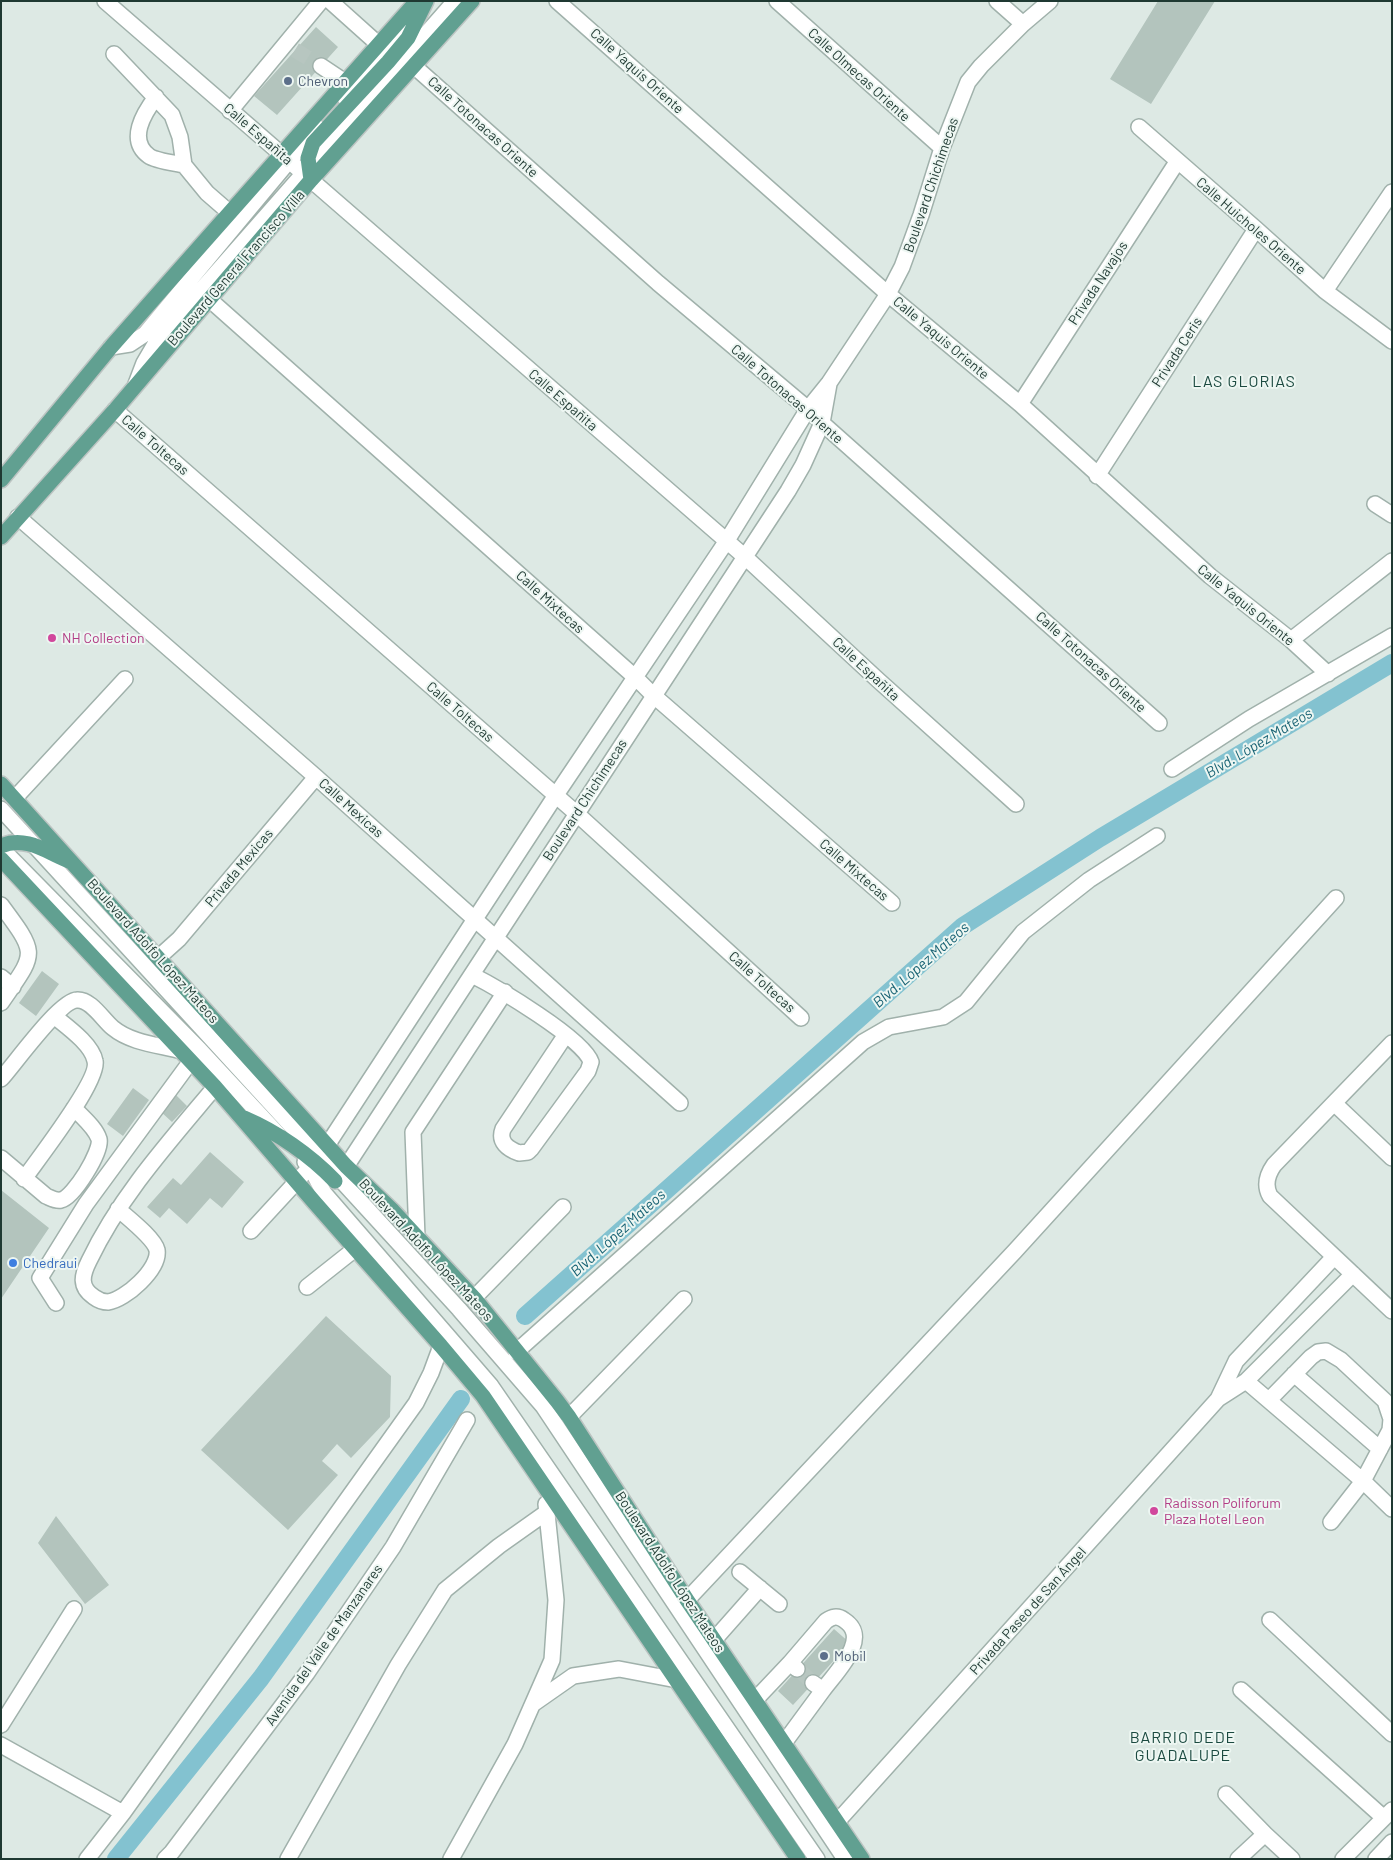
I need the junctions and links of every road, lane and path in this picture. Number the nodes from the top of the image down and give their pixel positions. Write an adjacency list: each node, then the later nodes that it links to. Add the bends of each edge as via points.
1 (105, 1): 18 (street, Calle Españita)
2 (321, 1): 18 (street, via 291,47)
3 (330, 1): 12 (street)
4 (455, 1): 24 (street)
5 (472, 1): 15 (main road, Boulevard General Francisco Villa)
6 (557, 1): 29 (street, Calle Yaquis Oriente)
7 (777, 1): 20 (street, Calle Olmecas Oriente)
8 (997, 1): 11 (street)
9 (1050, 1): 11 (street, Boulevard Chichimecas)
10 (424, 4): 12 (main road); 21 (street); 24 (main road, via 408,38 313,143 308,158)
11 (1023, 24): 20 (street, Boulevard Chichimecas, via 968,82)
12 (378, 44): 16 (main road)
13 (114, 54): 17 (street)
14 (321, 66): 16 (street)
15 (415, 67): 24 (main road, Boulevard General Francisco Villa); 36 (street, Calle Totonacas Oriente, via 658,283)
16 (345, 82): 21 (main road)
17 (156, 96): 23 (street, via 172,115 180,137); 23 (street, via 145,111 137,133 140,146 150,157)
18 (230, 111): 21 (street, Calle Españita)
19 (1139, 127): 22 (street, Calle Huicholes Oriente)
20 (942, 148): 29 (street, Boulevard Chichimecas, via 902,267)
21 (285, 158): 24 (street, Calle Españita); 26 (main road); 32 (street, via 145,334 130,344)
22 (1177, 162): 27 (street, Calle Huicholes Oriente); 35 (street, Privada Navajos)
23 (184, 165): 26 (street)
24 (308, 174): 30 (main road, Boulevard General Francisco Villa); 34 (street, via 158,338); 45 (street, Calle Españita)
25 (1392, 192): 28 (street)
26 (230, 213): 32 (main road)
27 (1256, 229): 28 (street, Calle Huicholes Oriente); 39 (street, Privada Ceris)
28 (1325, 291): 31 (street, Calle Huicholes Oriente)
29 (888, 294): 33 (street, Boulevard Chichimecas); 35 (street, Calle Yaquis Oriente)
30 (209, 299): 34 (main road, Boulevard General Francisco Villa); 51 (street, Calle Mixtecas)
31 (1392, 341)
32 (111, 347): 40 (main road)
33 (829, 383): 36 (street, Boulevard Chichimecas); 38 (street, Boulevard Chichimecas)
34 (136, 384): 37 (main road, Boulevard General Francisco Villa)
35 (1020, 404): 39 (street, Calle Yaquis Oriente)
36 (808, 409): 38 (street, Calle Totonacas Oriente); 45 (street, Boulevard Chichimecas)
37 (115, 410): 43 (main road, Boulevard General Francisco Villa); 58 (street, Calle Toltecas)
38 (822, 423): 46 (street, Boulevard Chichimecas, via 803,465); 54 (street, Calle Totonacas Oriente)
39 (1097, 476): 49 (street, Calle Yaquis Oriente, via 1210,576)
40 (1, 480)
41 (1375, 504): 42 (street)
42 (1392, 515)
43 (18, 517): 44 (main road, Boulevard General Francisco Villa); 56 (street, Calle Mexicas)
44 (1, 537)
45 (726, 542): 46 (street, Calle Españita); 51 (street, Boulevard Chichimecas)
46 (744, 556): 53 (street, Boulevard Chichimecas); 60 (street, Calle Españita)
47 (1392, 561): 49 (street)
48 (1392, 636): 50 (street)
49 (1291, 640): 50 (street, Calle Yaquis Oriente)
50 (1328, 674): 55 (street, via 1249,719)
51 (636, 678): 53 (street, Calle Mixtecas); 58 (street, Boulevard Chichimecas)
52 (125, 679): 59 (street)
53 (653, 695): 62 (street, Boulevard Chichimecas); 69 (street, Calle Mixtecas)
54 (1159, 723)
55 (1172, 769)
56 (316, 777): 71 (street, Calle Mexicas); 73 (street, Privada Mexicas, via 179,939)
57 (1, 784): 59 (main road, Boulevard Adolfo López Mateos)
58 (556, 795): 62 (street, Calle Toltecas); 71 (street, Boulevard Chichimecas)
59 (15, 798): 67 (main road, Boulevard Adolfo López Mateos)
60 (1016, 804)
61 (1, 809): 65 (street)
62 (576, 813): 72 (street, Boulevard Chichimecas); 80 (street, Calle Toltecas)
63 (1157, 836): 111 (street, via 1089,880 1023,932 966,1002 944,1017 889,1028 863,1042)
64 (1, 847): 65 (main road, via 17,841 28,842); 90 (street, via 200,1050)
65 (38, 848): 67 (main road); 91 (street)
66 (1, 860): 83 (main road)
67 (75, 864): 73 (main road, Boulevard Adolfo López Mateos)
68 (1336, 898): 126 (street, via 1015,1251)
69 (892, 903)
70 (1, 906): 76 (street, via 29,946 26,968)
71 (476, 919): 72 (street, Calle Mexicas); 91 (street, Boulevard Chichimecas)
72 (496, 938): 74 (street, Boulevard Chichimecas); 86 (street, Calle Mexicas)
73 (159, 957): 91 (main road, Boulevard Adolfo López Mateos)
74 (472, 975): 77 (street); 94 (street, Boulevard Chichimecas)
75 (1, 977): 76 (street)
76 (13, 987): 78 (street)
77 (505, 992): 81 (street); 101 (street, via 413,1132)
78 (1, 1003)
79 (54, 1016): 83 (street, via 69,1002 85,1002 122,1034); 84 (street); 88 (street, via 90,1050 95,1060 96,1070)
80 (802, 1018)
81 (565, 1036): 81 (street, via 589,1058 590,1067 531,1149 518,1153 503,1143 503,1129)
82 (1392, 1043): 87 (street)
83 (186, 1056): 85 (main road); 108 (street, via 40,1278)
84 (1, 1080)
85 (215, 1086): 89 (main road); 99 (street)
86 (680, 1103)
87 (1334, 1103): 93 (street); 103 (street, via 1274,1165 1267,1185 1270,1196)
88 (74, 1108): 95 (street); 95 (street, via 95,1131 99,1144 98,1152 72,1193 67,1198 53,1200)
89 (240, 1116): 90 (main road); 96 (main road)
90 (282, 1139): 91 (main road)
91 (318, 1157): 94 (main road, Boulevard Adolfo López Mateos); 94 (main road); 96 (street, Boulevard Chichimecas); 97 (street)
92 (1, 1158): 95 (street)
93 (1392, 1158)
94 (340, 1175): 97 (street, Boulevard Chichimecas); 101 (main road, Boulevard Adolfo López Mateos); 151 (street, via 542,1406)
95 (24, 1179)
96 (297, 1181): 97 (main road); 100 (street, Boulevard Chichimecas)
97 (319, 1198): 102 (main road); 150 (street, via 491,1386)
98 (563, 1207): 106 (street)
99 (118, 1209): 99 (street, via 92,1254 82,1282 86,1292 106,1302 130,1292 156,1260 153,1242)
100 (251, 1231)
101 (417, 1237): 106 (main road, Boulevard Adolfo López Mateos)
102 (355, 1248): 105 (street); 110 (main road)
103 (1334, 1256): 104 (street); 114 (street, Privada Paseo de San Ángel, via 1236,1361)
104 (1353, 1274): 109 (street); 113 (street, Privada Paseo de San Ángel)
105 (307, 1287)
106 (474, 1298): 111 (main road, Boulevard Adolfo López Mateos)
107 (684, 1298): 116 (street)
108 (56, 1303)
109 (1392, 1311)
110 (441, 1346): 120 (main road, via 483,1396); 140 (street, via 432,1373 416,1403)
111 (516, 1352): 116 (main road, Boulevard Adolfo López Mateos)
112 (1294, 1374): 115 (street); 118 (street); 118 (street, via 1318,1352 1326,1350 1341,1360 1385,1402 1389,1410 1392,1419 1390,1430)
113 (1246, 1380): 114 (street, Privada Paseo de San Ángel); 115 (street)
114 (1218, 1399): 142 (street, Privada Paseo de San Ángel)
115 (1269, 1400): 119 (street)
116 (569, 1417): 126 (main road, Boulevard Adolfo López Mateos)
117 (467, 1420): 146 (street, Avenida del Valle de Manzanares, via 393,1547 307,1673)
118 (1380, 1449): 119 (street)
119 (1362, 1481): 121 (street); 123 (street)
120 (544, 1485): 122 (street); 131 (main road)
121 (1392, 1509)
122 (547, 1512): 134 (street, via 556,1600 552,1660); 147 (street, via 445,1590 398,1665)
123 (1331, 1522)
124 (740, 1572): 125 (street)
125 (760, 1588): 127 (street); 130 (street)
126 (687, 1600): 130 (main road, Boulevard Adolfo López Mateos)
127 (779, 1604)
128 (74, 1609): 135 (street)
129 (1270, 1620): 136 (street)
130 (714, 1640): 133 (main road, Boulevard Adolfo López Mateos)
131 (676, 1680): 134 (street, via 619,1669 573,1676); 149 (main road)
132 (1241, 1690): 141 (street)
133 (755, 1700): 137 (main road, Boulevard Adolfo López Mateos); 137 (street, via 794,1666 826,1621 838,1617 855,1632 853,1648 818,1687)
134 (531, 1705): 148 (street, via 515,1744)
135 (1, 1725)
136 (1392, 1734)
137 (784, 1743): 142 (main road, Boulevard Adolfo López Mateos)
138 (1, 1745): 140 (street)
139 (1226, 1794): 143 (street)
140 (123, 1813): 145 (street)
141 (1388, 1814): 155 (street)
142 (838, 1822): 152 (main road, Boulevard Adolfo López Mateos)
143 (1264, 1834): 153 (street); 154 (street)
144 (1392, 1842): 156 (street)
145 (87, 1859)
146 (165, 1859)
147 (288, 1859)
148 (451, 1859)
149 (798, 1859)
150 (817, 1859)
151 (845, 1859)
152 (862, 1859)
153 (1238, 1859)
154 (1292, 1859)
155 (1343, 1859)
156 (1376, 1859)

